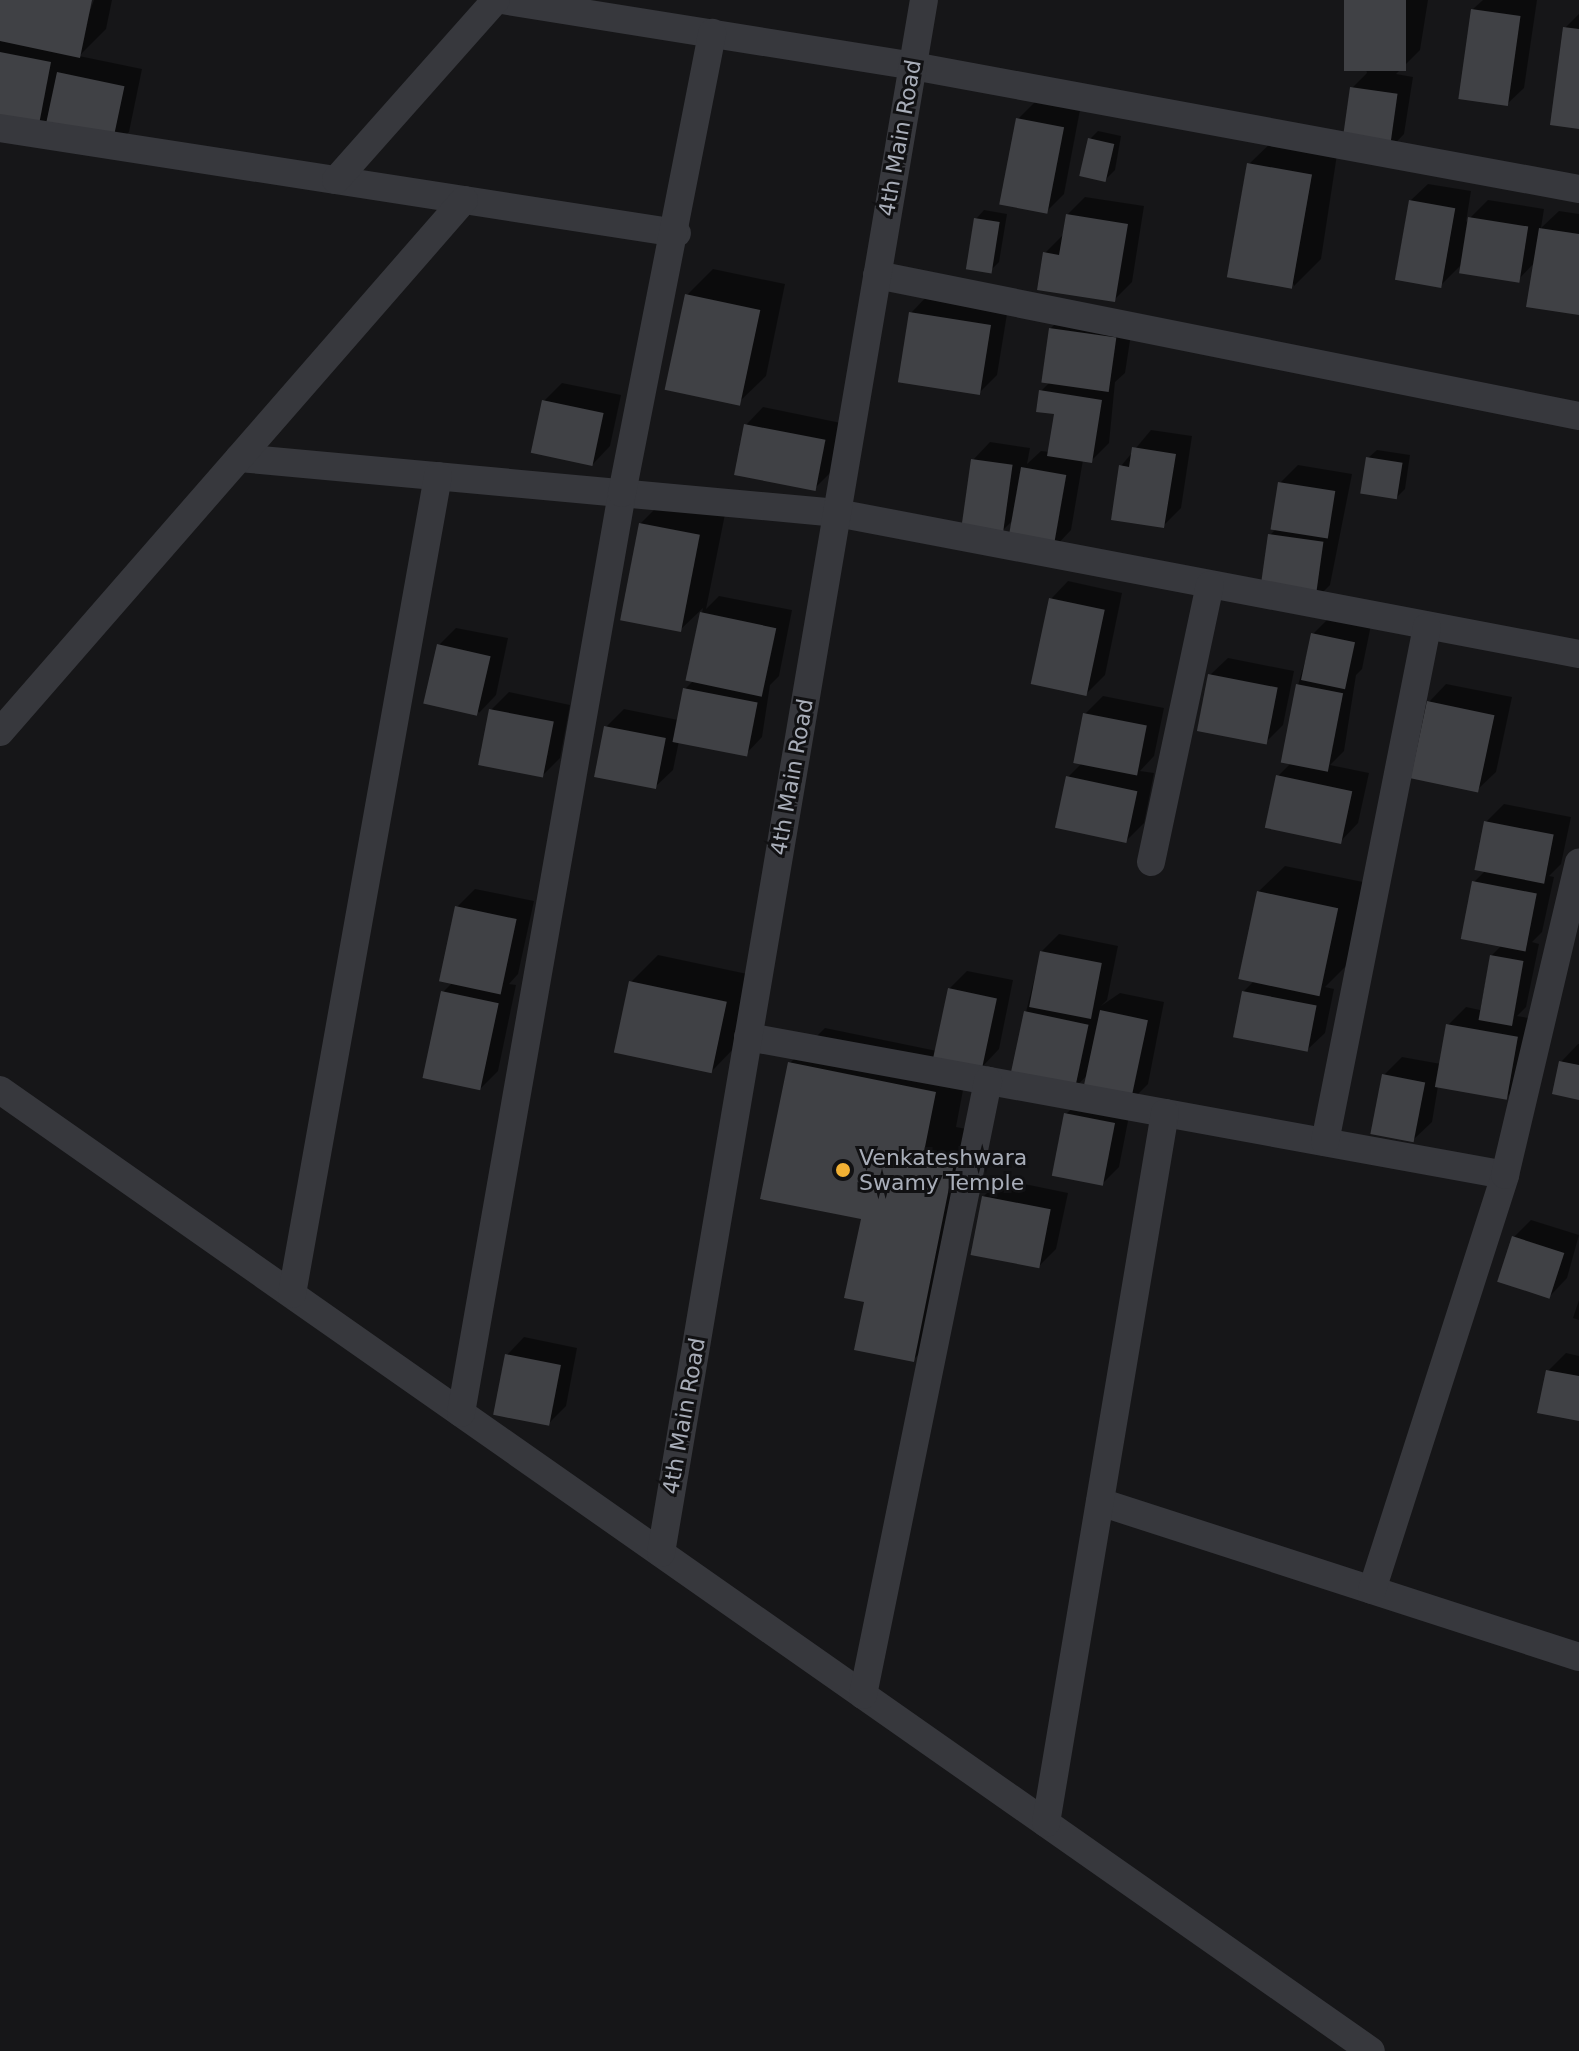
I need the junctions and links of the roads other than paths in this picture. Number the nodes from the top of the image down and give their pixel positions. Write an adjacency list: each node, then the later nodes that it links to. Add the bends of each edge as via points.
1 (499, 0): 3 (street); 6 (street)
2 (924, 0): 4 (street, 4th Main Road)
3 (712, 33): 4 (street); 9 (street)
4 (913, 66): 7 (street); 10 (street, 4th Main Road)
5 (0, 128): 6 (street)
6 (336, 180): 8 (street)
7 (1579, 189)
8 (464, 200): 9 (street); 12 (street)
9 (677, 233): 14 (street)
10 (877, 275): 11 (street); 15 (street, 4th Main Road)
11 (1579, 416)
12 (239, 458): 13 (street); 19 (street)
13 (438, 476): 14 (street); 28 (street)
14 (622, 493): 15 (street); 29 (street)
15 (837, 513): 16 (street); 22 (street, 4th Main Road)
16 (1210, 585): 17 (street); 20 (street)
17 (1427, 627): 18 (street); 26 (street)
18 (1579, 654)
19 (0, 732)
20 (1151, 862)
21 (1579, 863): 27 (street)
22 (748, 1037): 23 (street); 31 (street, 4th Main Road)
23 (988, 1081): 25 (street); 34 (street)
24 (0, 1090): 28 (street)
25 (1165, 1113): 26 (street); 30 (street)
26 (1325, 1142): 27 (street)
27 (1505, 1175): 32 (street)
28 (292, 1294): 29 (street)
29 (461, 1413): 31 (street)
30 (1100, 1502): 32 (street); 35 (street)
31 (661, 1553): 34 (street)
32 (1372, 1590): 33 (street)
33 (1579, 1657)
34 (863, 1695): 35 (street)
35 (1046, 1823): 36 (street)
36 (1371, 2051)

